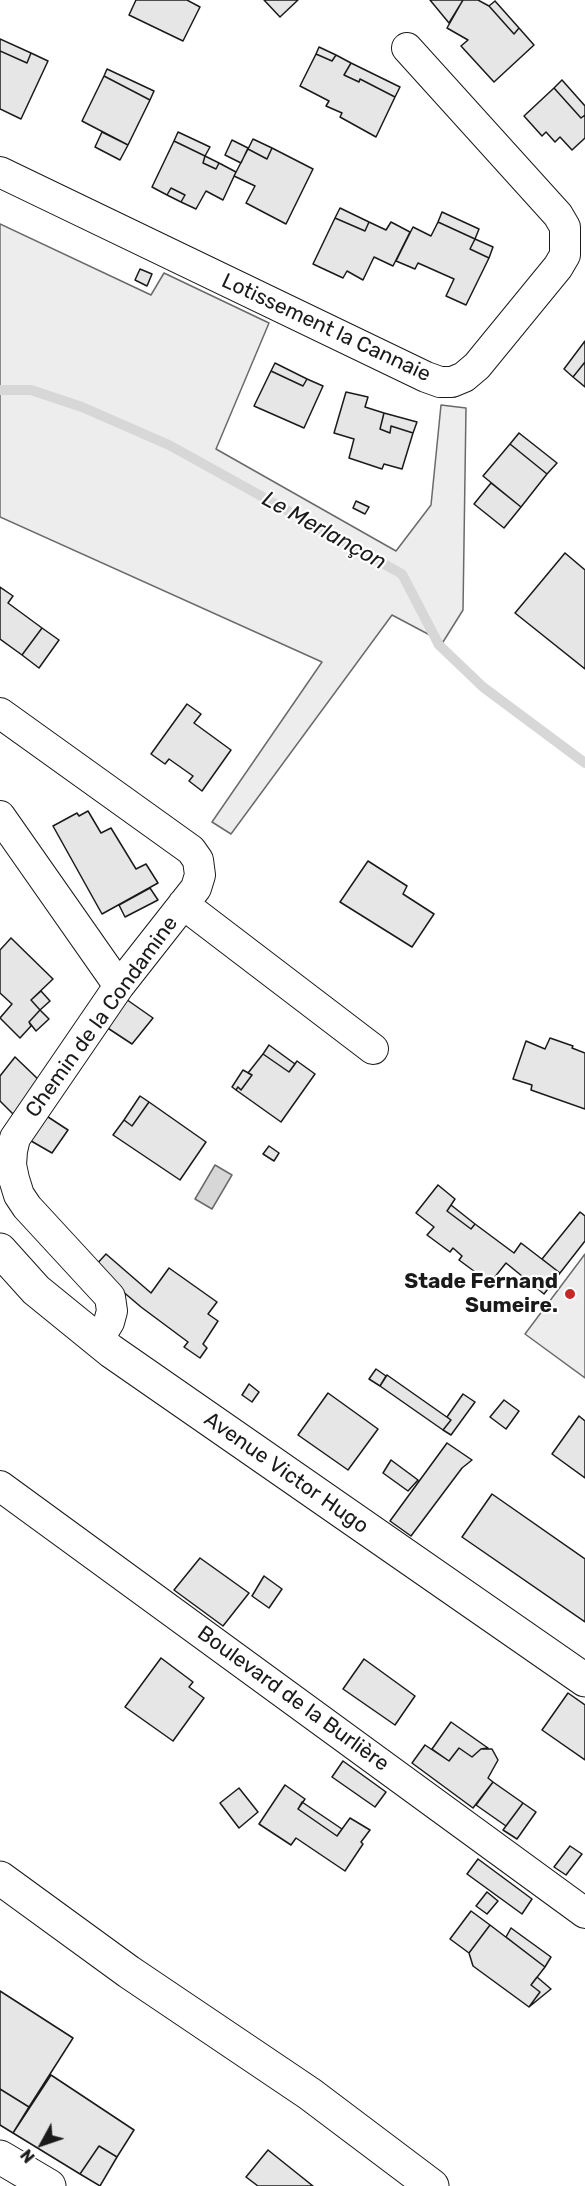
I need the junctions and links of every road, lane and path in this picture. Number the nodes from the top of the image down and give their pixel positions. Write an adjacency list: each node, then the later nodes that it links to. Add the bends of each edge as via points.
1 (407, 48): 2 (street, Lotissement la Cannaie, via 565,227 565,255 558,267 477,366 452,382 426,377)
2 (0, 172)
3 (0, 713): 5 (street, Chemin de la Condamine, via 191,850 198,860 200,875 196,888)
4 (0, 816): 6 (street)
5 (183, 903): 6 (street, Chemin de la Condamine); 7 (street, Chemin de la Condamine)
6 (119, 986): 9 (street, Chemin de la Condamine, via 15,1138 11,1165 19,1195 27,1207 110,1297 109,1322)
7 (373, 1049)
8 (0, 1250): 9 (main road, Avenue Victor Hugo, via 36,1290)
9 (98, 1340): 11 (main road, Avenue Victor Hugo)
10 (0, 1486): 13 (street, Boulevard de la Burlière)
11 (585, 1680)
12 (0, 1878): 14 (main road)
13 (585, 1913)
14 (129, 1972): 17 (main road); 18 (main road, via 310,2094)
15 (0, 2157): 16 (main road)
16 (49, 2186)
17 (393, 2186)
18 (432, 2186)

